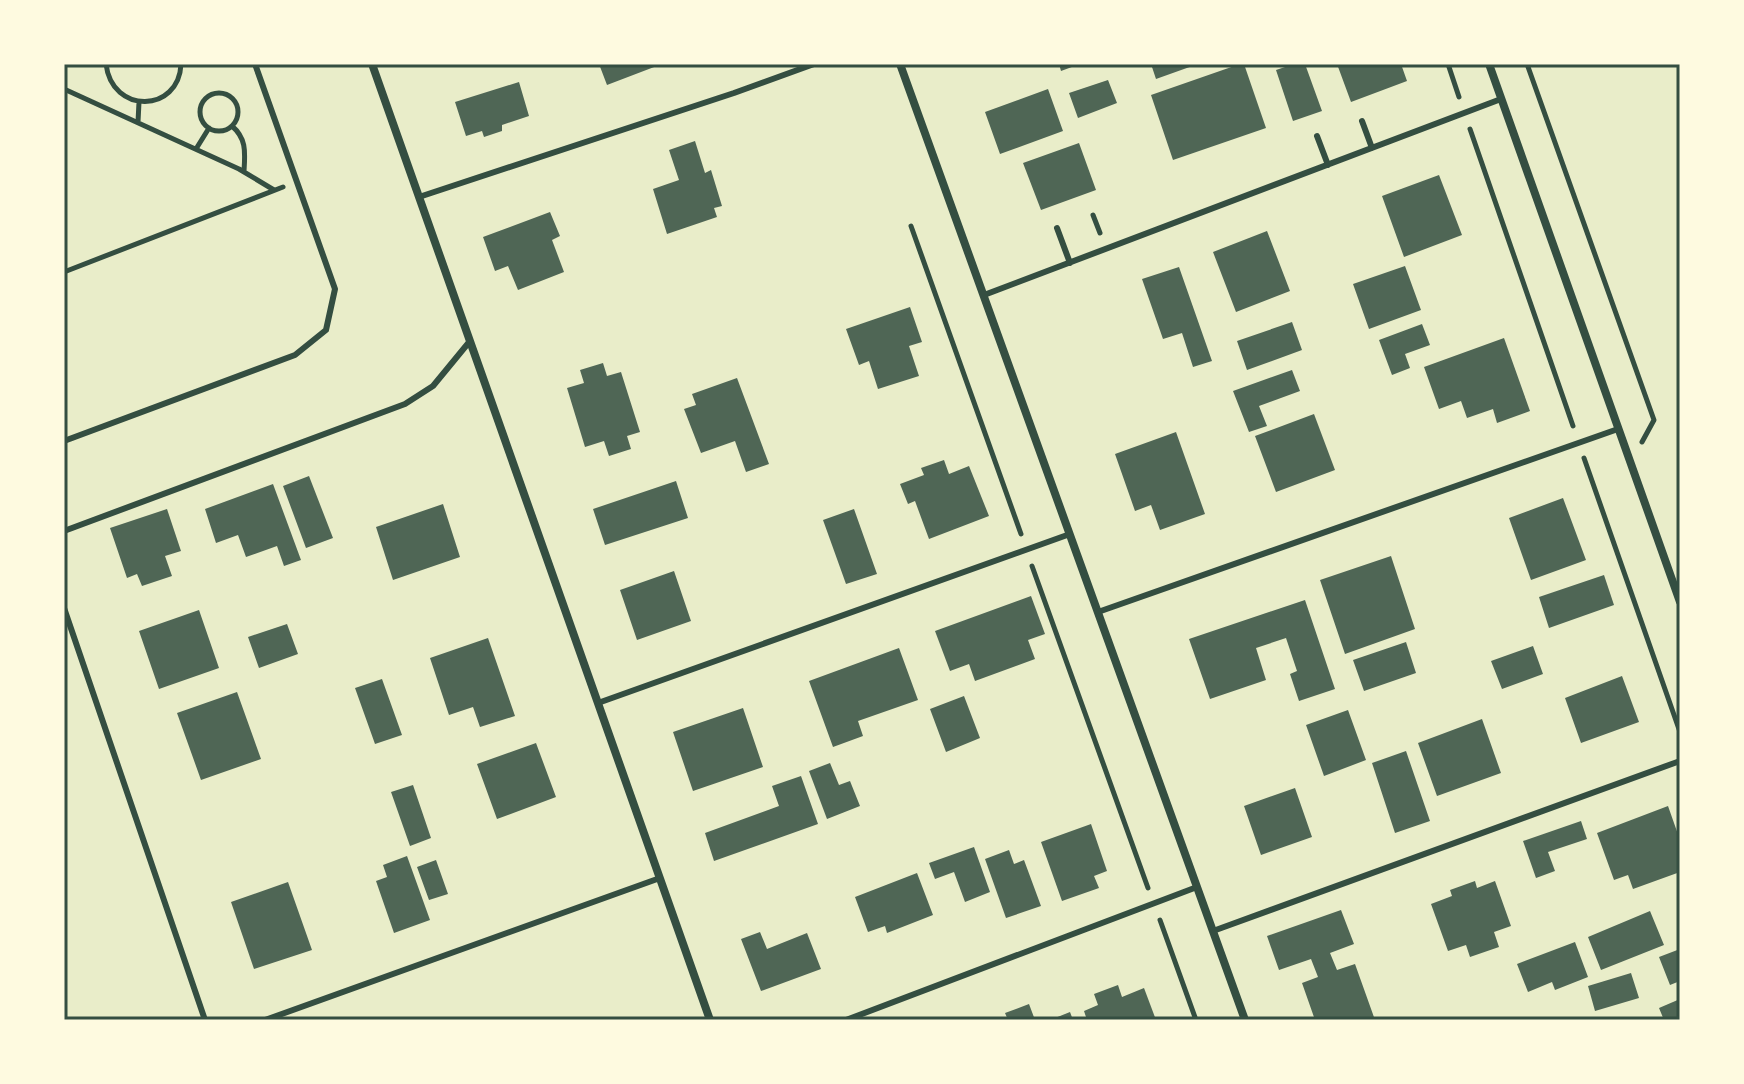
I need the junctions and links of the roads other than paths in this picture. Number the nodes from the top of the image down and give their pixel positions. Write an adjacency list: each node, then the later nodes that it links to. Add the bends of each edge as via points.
1 (255, 64): 17 (lane, via 335,289 326,330 295,355)
2 (372, 64): 11 (street)
3 (814, 64): 11 (lane)
4 (900, 64): 14 (street)
5 (1489, 64): 6 (street)
6 (1501, 99): 9 (lane); 16 (street)
7 (1362, 121): 9 (lane)
8 (1317, 136): 10 (lane)
9 (1372, 148): 10 (lane)
10 (1328, 165): 13 (lane)
11 (419, 197): 15 (street)
12 (1057, 228): 13 (lane)
13 (1070, 263): 14 (lane)
14 (984, 295): 19 (street)
15 (470, 341): 18 (lane, via 433,386 405,404); 23 (street)
16 (1618, 429): 20 (street); 22 (lane)
17 (64, 441)
18 (64, 531)
19 (1070, 534): 22 (street); 23 (lane)
20 (1680, 602)
21 (64, 608): 28 (lane)
22 (1098, 612): 26 (street)
23 (598, 703): 25 (street)
24 (1680, 761): 27 (lane)
25 (660, 878): 29 (lane); 30 (street)
26 (1197, 887): 27 (street); 31 (lane)
27 (1213, 931): 32 (street)
28 (205, 1020)
29 (265, 1020)
30 (710, 1020)
31 (846, 1020)
32 (1245, 1020)

